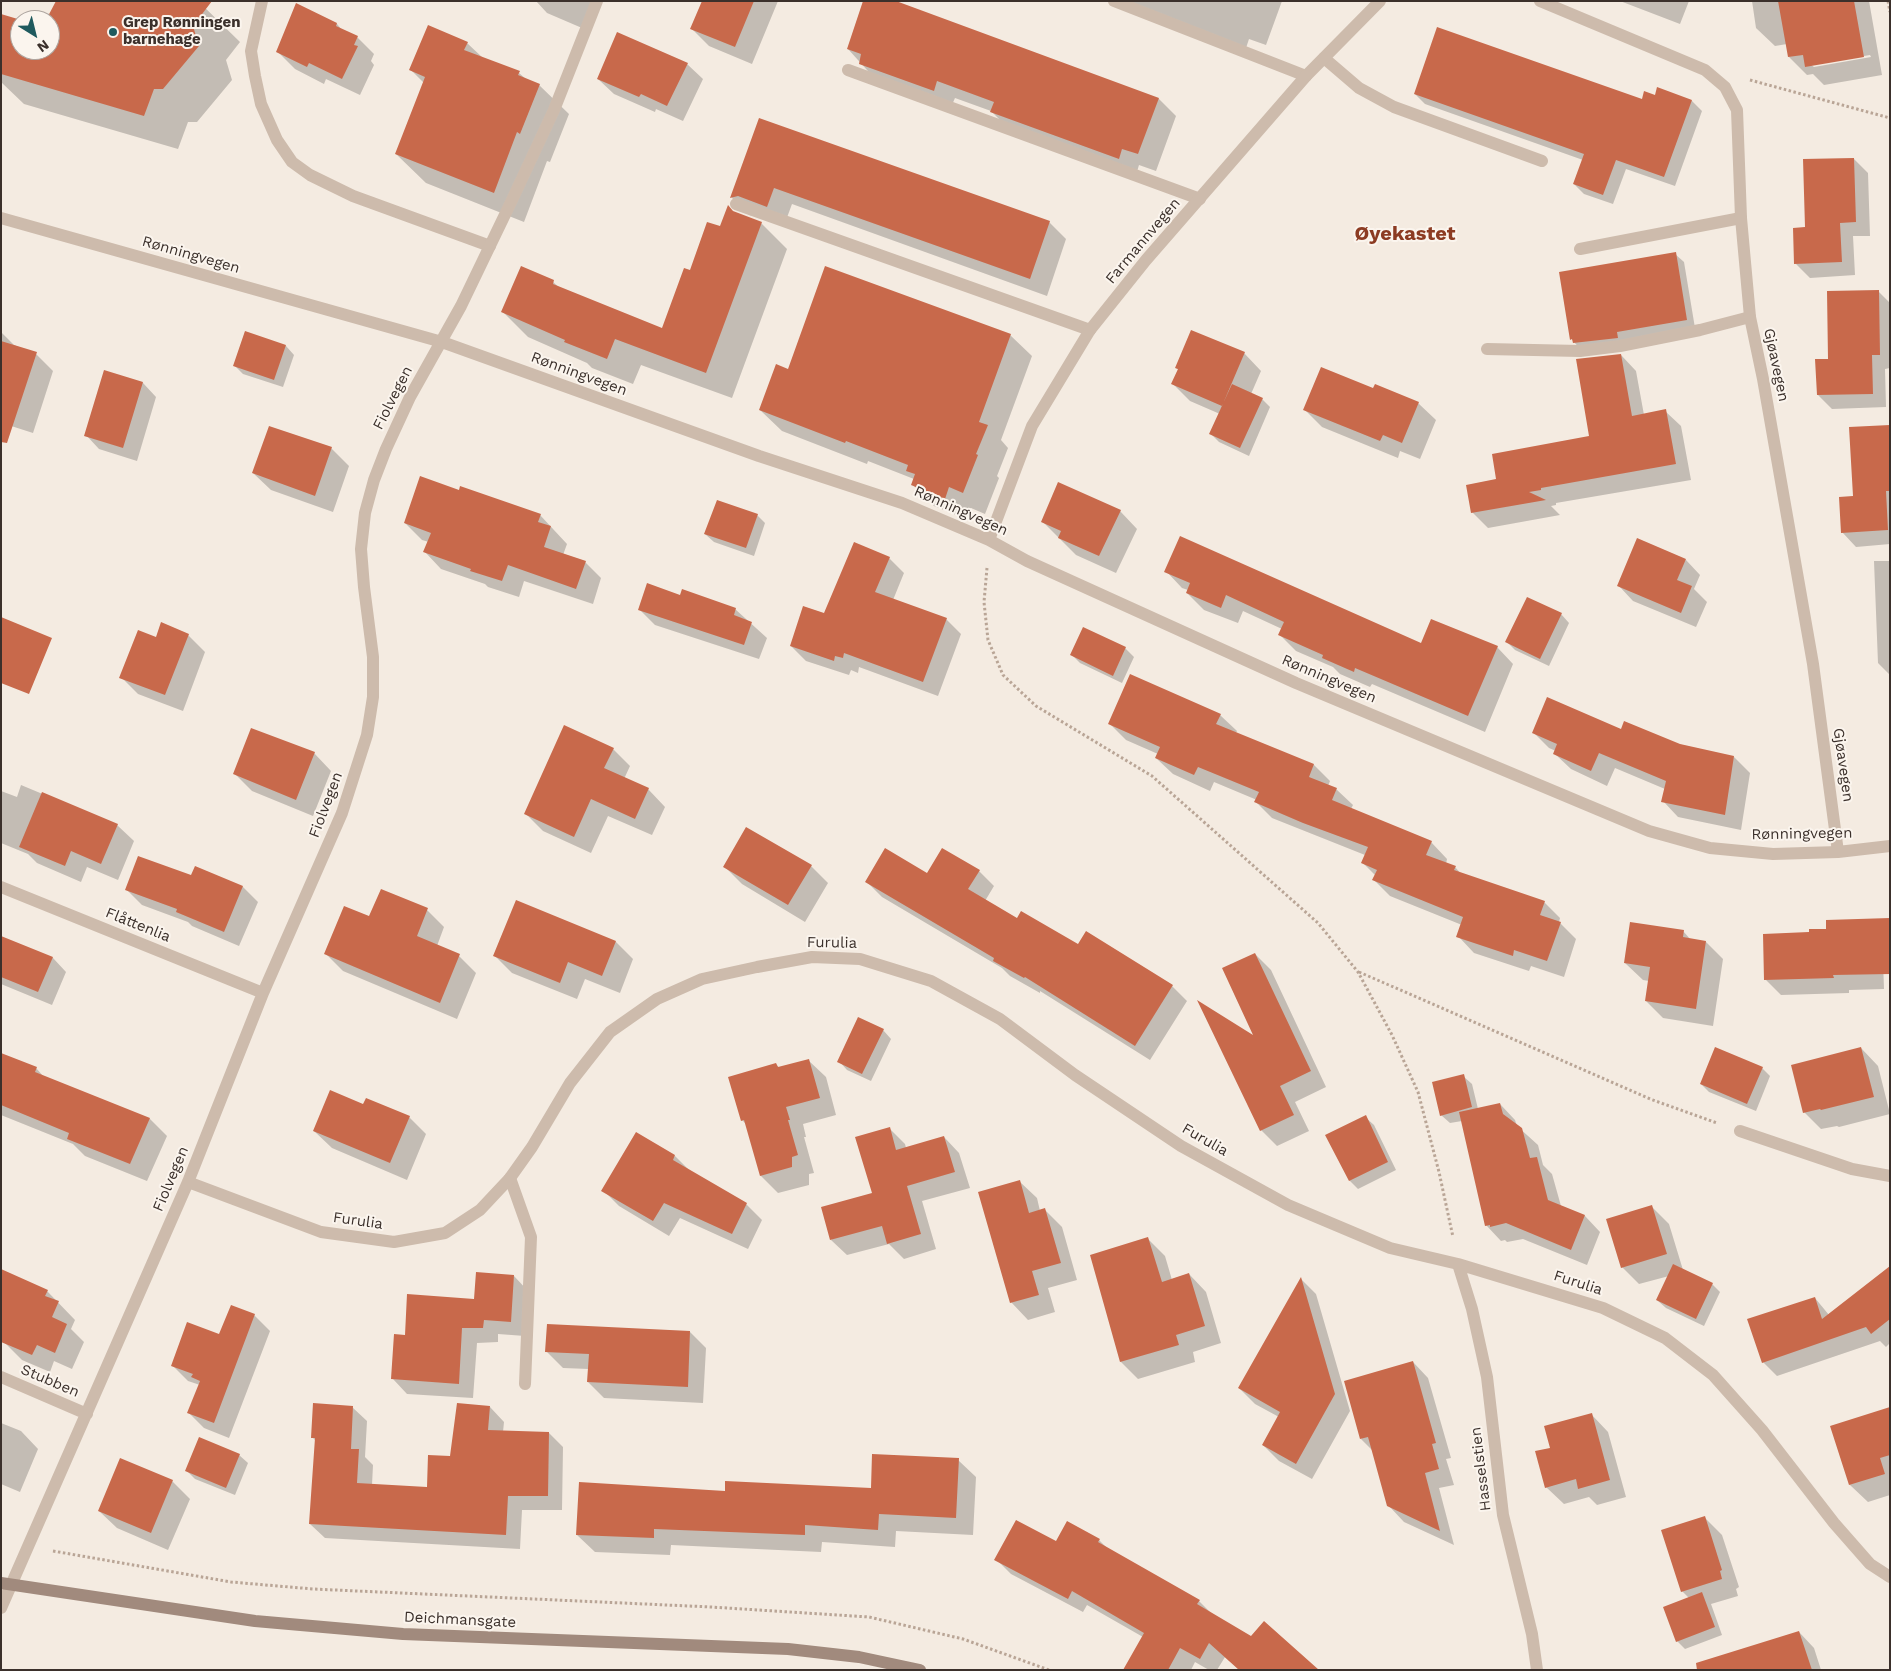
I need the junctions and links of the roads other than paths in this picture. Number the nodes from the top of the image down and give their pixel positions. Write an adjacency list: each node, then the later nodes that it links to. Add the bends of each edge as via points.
1 (262, 1): 14 (street, via 251,51 255,76 261,104 277,140 292,162 310,175 353,196)
2 (596, 1): 14 (street, Fiolvegen, via 554,110)
3 (1114, 1): 8 (street)
4 (1380, 1): 6 (street, Farmannvegen)
5 (1540, 1): 13 (street, Gjøavegen, via 1705,70 1725,87 1737,110)
6 (1324, 58): 8 (street, Farmannvegen); 9 (street, via 1359,88 1394,107)
7 (848, 70): 10 (street)
8 (1306, 76): 10 (street, Farmannvegen)
9 (1542, 161)
10 (1200, 199): 17 (street, Farmannvegen)
11 (736, 204): 17 (street)
12 (1, 218): 18 (street, Rønningvegen)
13 (1741, 218): 15 (street); 16 (street, Gjøavegen)
14 (490, 246): 18 (street, Fiolvegen)
15 (1580, 249)
16 (1750, 317): 19 (street, via 1700,330 1580,351); 22 (street, Gjøavegen, via 1812,664)
17 (1090, 330): 20 (street, Farmannvegen, via 1032,426)
18 (442, 342): 20 (street, Rønningvegen, via 902,503); 24 (street, Fiolvegen, via 410,397 386,449 365,513 361,549 373,657 373,697 367,735 342,813)
19 (1487, 348)
20 (989, 540): 22 (street, Rønningvegen, via 1027,561 1296,683 1649,831 1710,848 1773,854)
21 (1890, 846): 22 (street, Rønningvegen)
22 (1838, 852)
23 (1, 887): 24 (street, Flåttenlia)
24 (263, 993): 28 (street, Fiolvegen)
25 (1740, 1131): 26 (street, via 1852,1169)
26 (1890, 1176)
27 (510, 1178): 28 (street, Furulia, via 480,1210 445,1233 394,1242 321,1232); 29 (street, Furulia, via 570,1082 610,1032 656,999 702,980 757,967 812,957 860,958 931,981 1000,1019 1075,1075 1181,1146 1288,1205 1390,1248); 31 (street, via 532,1236)
28 (188, 1182): 32 (street, Fiolvegen)
29 (1458, 1264): 33 (street, Furulia, via 1603,1308 1665,1338 1713,1375 1762,1430 1834,1523 1870,1564); 37 (street, Hasselstien, via 1487,1377 1503,1515 1532,1634)
30 (1, 1377): 32 (street, Stubben)
31 (525, 1384)
32 (87, 1414): 34 (street, Fiolvegen, via 29,1546)
33 (1890, 1577)
34 (6, 1584): 35 (street, Fiolvegen); 36 (street, Deichmansgate, via 255,1621 403,1634 788,1649 859,1657)
35 (1, 1608)
36 (920, 1670)
37 (1537, 1670)

